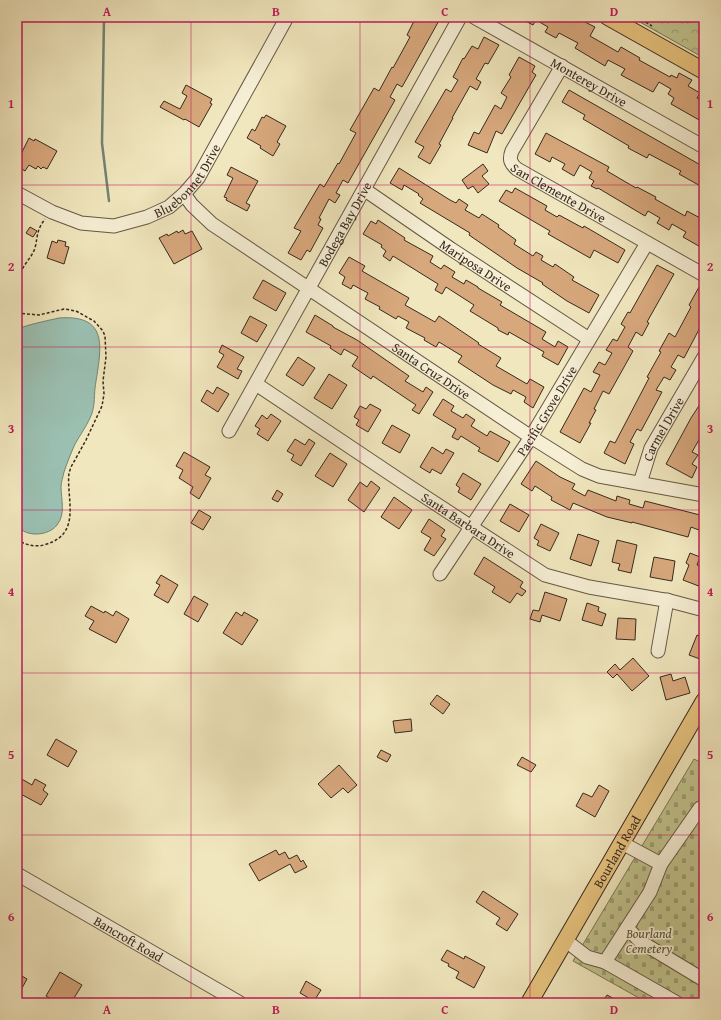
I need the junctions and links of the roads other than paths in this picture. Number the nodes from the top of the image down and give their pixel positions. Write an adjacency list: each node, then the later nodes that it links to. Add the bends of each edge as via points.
1 (287, 17): 10 (street, Bluebonnet Drive, via 198,178)
2 (460, 17): 8 (street, Bodega Bay Drive)
3 (474, 17): 5 (street, Monterey Drive)
4 (608, 17): 6 (main road)
5 (562, 66): 7 (street, Monterey Drive); 11 (street, San Clemente Drive, via 512,151 511,165)
6 (704, 71)
7 (704, 147)
8 (365, 190): 13 (street, Bodega Bay Drive); 14 (street, Mariposa Drive)
9 (17, 193): 10 (street, Bluebonnet Drive, via 52,212 80,223 114,226 147,217 169,207)
10 (184, 194): 13 (street, Santa Cruz Drive, via 212,224)
11 (647, 243): 12 (street, San Clemente Drive); 14 (street, Pacific Grove Drive)
12 (704, 275)
13 (309, 288): 16 (street, Bodega Bay Drive); 18 (street, Santa Cruz Drive)
14 (589, 339): 18 (street, Pacific Grove Drive)
15 (704, 357): 19 (street, Carmel Drive, via 650,448)
16 (256, 384): 17 (street, Bodega Bay Drive); 21 (street, Santa Barbara Drive)
17 (229, 431)
18 (531, 437): 19 (street, Santa Cruz Drive, via 582,469 599,476); 21 (street, Pacific Grove Drive)
19 (640, 483): 20 (street, Santa Cruz Drive)
20 (704, 495)
21 (471, 526): 22 (street, Pacific Grove Drive); 23 (street, Santa Barbara Drive, via 545,574 589,587)
22 (440, 574)
23 (667, 600): 24 (street, Santa Barbara Drive); 25 (street)
24 (704, 610)
25 (658, 651)
26 (704, 701): 28 (main road, Bourland Road)
27 (704, 807): 29 (street, via 700,808)
28 (622, 843): 29 (street); 32 (main road, Bourland Road)
29 (662, 864): 31 (street, via 650,892)
30 (17, 874): 35 (street, Bancroft Road)
31 (627, 928): 33 (street); 34 (street, via 641,942)
32 (565, 940): 33 (street, via 587,956); 36 (main road, Bourland Road)
33 (605, 962): 37 (street)
34 (704, 980)
35 (240, 1003)
36 (529, 1003)
37 (677, 1003)

